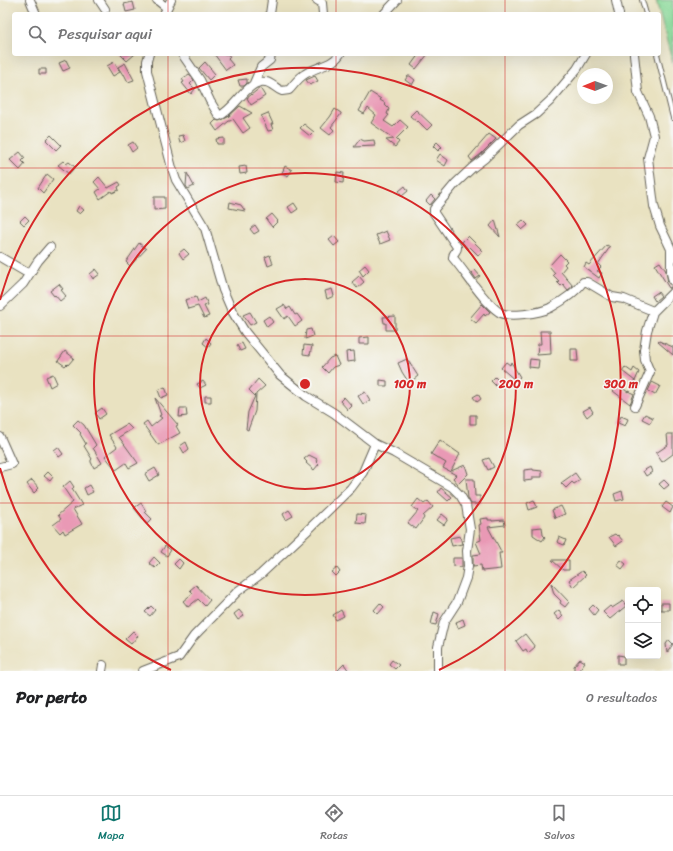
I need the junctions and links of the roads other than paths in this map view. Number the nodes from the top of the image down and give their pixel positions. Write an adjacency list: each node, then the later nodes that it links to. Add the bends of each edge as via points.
1 (30, 0): 12 (street)
2 (99, 0): 10 (street)
3 (157, 0): 11 (street)
4 (170, 0): 11 (street)
5 (272, 0): 13 (street)
6 (317, 0): 14 (street, via 322,3)
7 (397, 0): 15 (street)
8 (616, 0): 16 (street)
9 (642, 0): 17 (lane)
10 (105, 9)
11 (166, 11)
12 (35, 12)
13 (270, 12)
14 (323, 12)
15 (386, 12)
16 (619, 12)
17 (645, 12)
18 (148, 56): 36 (street, via 147,71 172,168 176,180 205,228 223,290 232,311 245,332 280,375)
19 (183, 56): 25 (street, via 200,80 219,116 231,108)
20 (271, 56): 25 (street, via 270,60 261,67)
21 (338, 56): 25 (street, via 332,63 304,74 289,90 282,91 264,81)
22 (585, 56): 33 (street, via 550,101 472,168 433,211 457,247 453,258 500,313 514,314 550,308 583,282)
23 (634, 56): 30 (street, via 638,92 649,116 654,136 648,158 654,206 670,247)
24 (658, 56): 26 (lane)
25 (254, 83)
26 (673, 118)
27 (50, 247): 29 (street)
28 (0, 257): 29 (street)
29 (29, 274): 32 (street, via 23,284)
30 (673, 281)
31 (673, 292): 33 (street)
32 (0, 306)
33 (653, 311): 34 (street, via 644,350 650,372)
34 (635, 406)
35 (0, 437): 37 (street, via 12,464)
36 (375, 444): 38 (street, via 363,472 351,488 261,574 238,592 194,636 179,657); 39 (street, via 394,452 452,487 466,505 470,529 466,578 457,602 444,622 438,647)
37 (0, 467)
38 (141, 669)
39 (438, 671)

